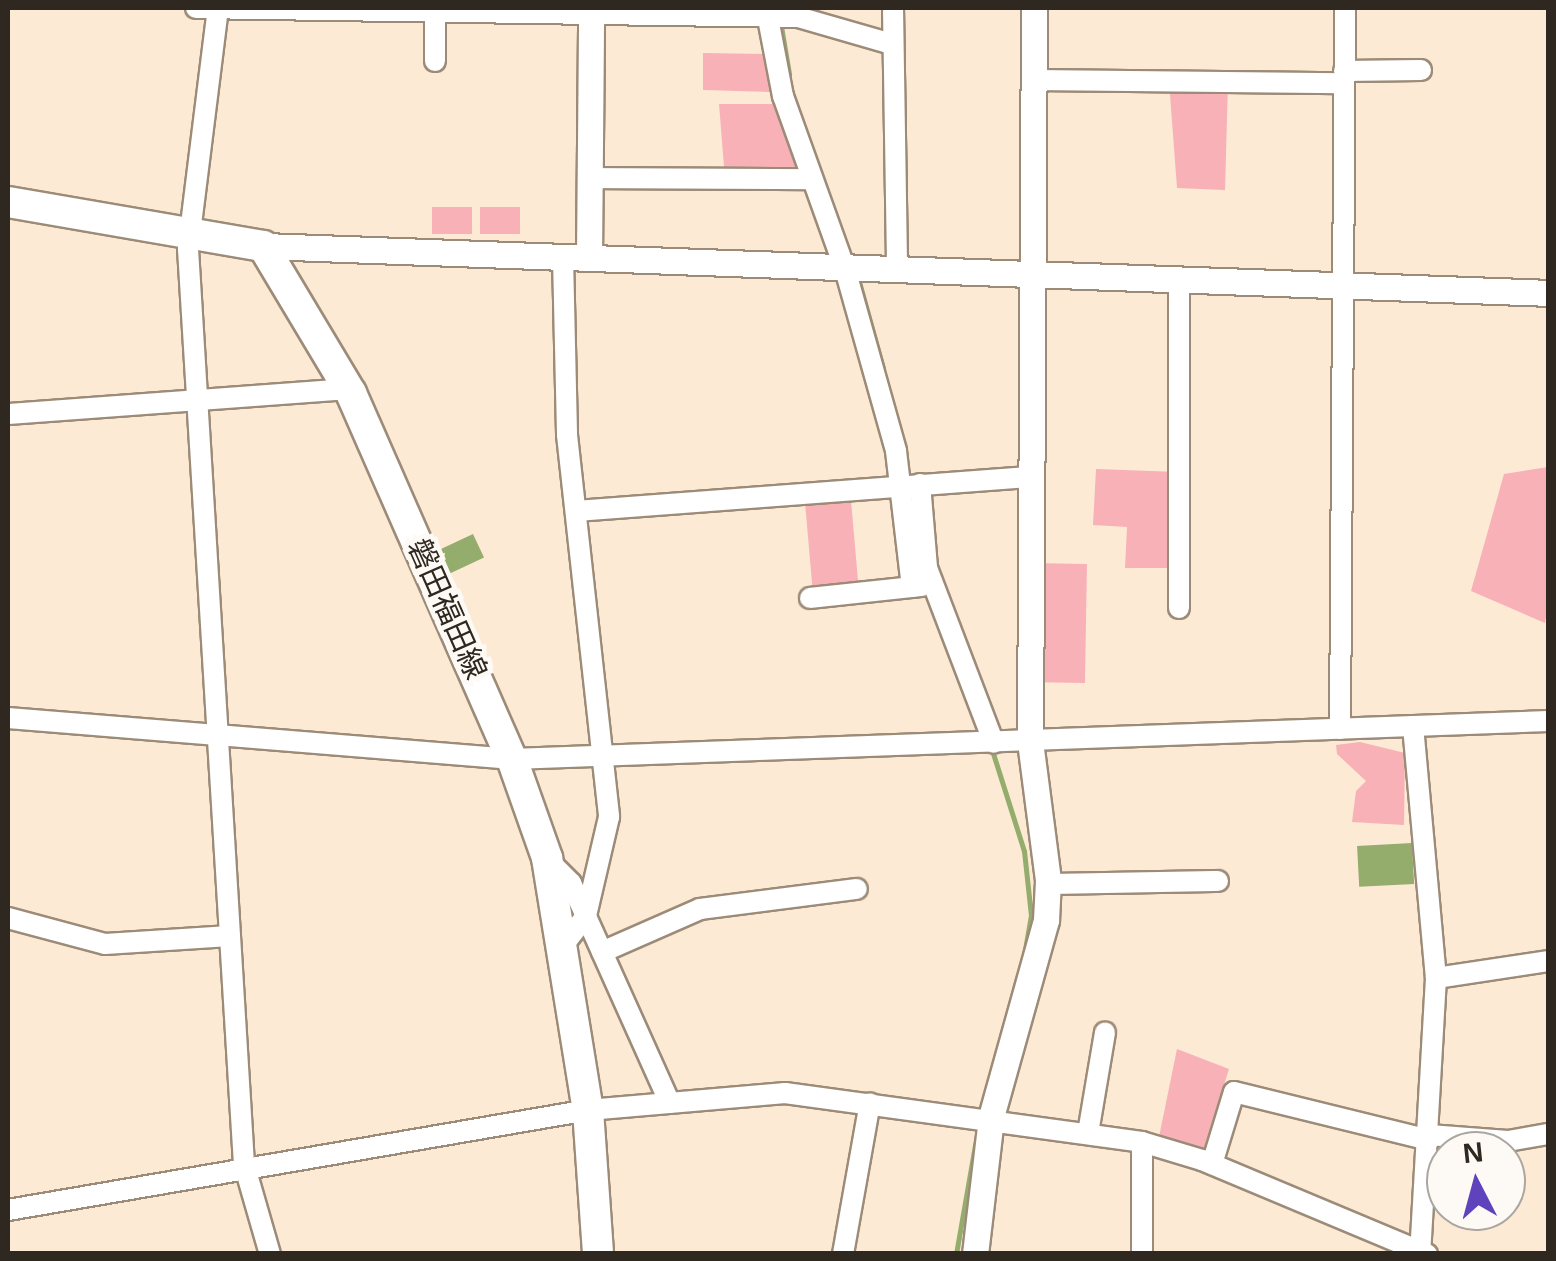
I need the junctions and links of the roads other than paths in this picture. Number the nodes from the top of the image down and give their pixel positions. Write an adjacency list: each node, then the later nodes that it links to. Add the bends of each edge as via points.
1 (196, 8): 2 (street)
2 (218, 8): 7 (street); 17 (street)
3 (893, 8): 9 (street)
4 (1034, 8): 13 (street)
5 (1344, 8): 12 (street)
6 (591, 9): 7 (street); 8 (street); 14 (street)
7 (435, 10): 10 (street)
8 (766, 11): 9 (street); 15 (street)
9 (892, 44): 22 (street)
10 (435, 61)
11 (1421, 70): 12 (street)
12 (1343, 77): 13 (street); 25 (street)
13 (1034, 80): 23 (street)
14 (590, 178): 15 (street); 20 (street)
15 (812, 179): 21 (street)
16 (8, 202): 17 (main road)
17 (190, 231): 18 (main road); 28 (street)
18 (263, 246): 19 (street); 27 (main road, 磐田福田線)
19 (563, 257): 20 (street); 32 (street, via 566,435)
20 (590, 258): 21 (street)
21 (845, 269): 22 (street); 31 (street)
22 (896, 270): 23 (street)
23 (1034, 278): 24 (street); 30 (street)
24 (1179, 284): 25 (street); 35 (street)
25 (1340, 289): 26 (street); 39 (street)
26 (1548, 294)
27 (349, 389): 28 (street); 44 (main road, 磐田福田線)
28 (198, 400): 29 (street); 40 (street)
29 (8, 414)
30 (1029, 478): 31 (street); 41 (street)
31 (911, 484): 32 (street); 33 (street)
32 (576, 510): 43 (street)
33 (923, 586): 34 (street); 42 (street)
34 (810, 598)
35 (1178, 608)
36 (8, 718): 40 (street)
37 (1548, 721): 38 (street)
38 (1413, 726): 39 (street); 55 (street)
39 (1340, 729): 41 (street)
40 (218, 737): 44 (street); 51 (street)
41 (1030, 742): 42 (street); 47 (street)
42 (994, 743): 43 (street)
43 (605, 756): 44 (street); 49 (street, via 609,817)
44 (512, 759): 45 (main road, 磐田福田線)
45 (546, 858): 49 (street, via 571,883); 52 (main road, 磐田福田線)
46 (1218, 881): 47 (street)
47 (1047, 884): 60 (street, via 1036,966)
48 (857, 889): 53 (street, via 700,909)
49 (586, 916): 52 (street); 53 (street)
50 (8, 918): 51 (street, via 105,944)
51 (230, 936): 65 (street)
52 (565, 943): 59 (main road, 磐田福田線)
53 (602, 952): 57 (street)
54 (1548, 961): 55 (street)
55 (1436, 978): 61 (street)
56 (1105, 1032): 62 (street)
57 (670, 1103): 58 (street, via 785,1093); 59 (street)
58 (870, 1104): 60 (street); 72 (street)
59 (588, 1110): 65 (street); 71 (main road, 磐田福田線)
60 (991, 1117): 62 (street); 73 (street)
61 (1429, 1131)
62 (1088, 1133): 64 (street)
63 (1426, 1136): 66 (street, via 1234,1092)
64 (1142, 1142): 66 (street); 74 (street)
65 (244, 1164): 68 (street); 70 (street)
66 (1212, 1164): 69 (street)
67 (1426, 1175): 69 (street)
68 (8, 1210)
69 (1420, 1252): 75 (street)
70 (270, 1254)
71 (598, 1254)
72 (843, 1254)
73 (975, 1254)
74 (1142, 1254)
75 (1427, 1254)

